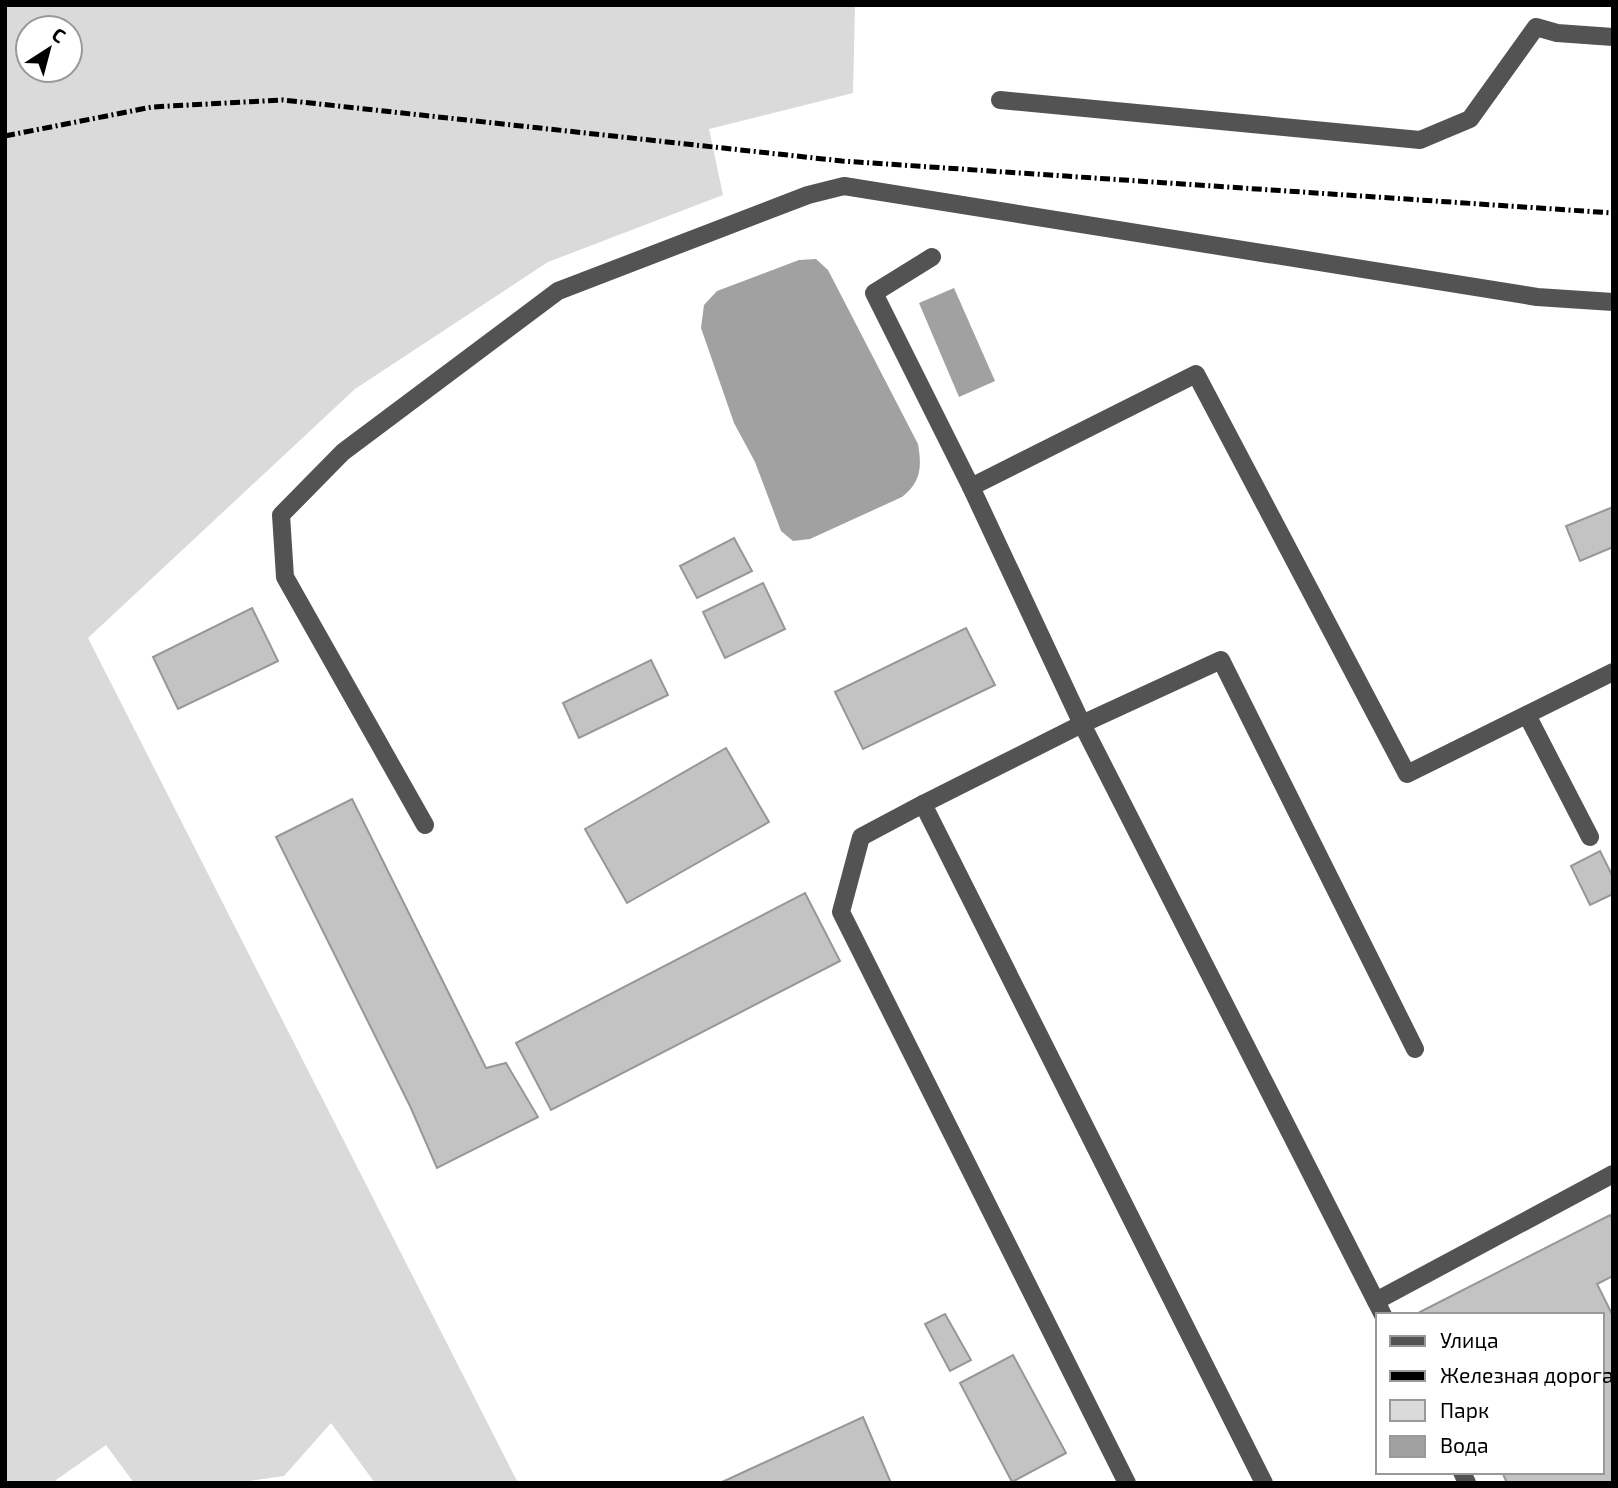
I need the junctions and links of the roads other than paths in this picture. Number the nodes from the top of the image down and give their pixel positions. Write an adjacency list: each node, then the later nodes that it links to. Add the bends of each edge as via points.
1 (1613, 37): 2 (lane, via 1536,27 1469,119 1420,140)
2 (1000, 100)
3 (932, 257): 5 (lane, via 874,293)
4 (1613, 302): 10 (lane, via 1537,297 844,186 808,195 558,291 343,452 281,515 285,577)
5 (971, 487): 7 (lane, via 1196,374 1407,774); 8 (lane)
6 (1613, 672): 7 (lane)
7 (1527, 715): 11 (lane)
8 (1082, 724): 9 (lane); 12 (lane, via 1221,660); 14 (lane)
9 (923, 804): 15 (lane, via 861,838 841,912); 16 (lane)
10 (425, 825)
11 (1590, 837)
12 (1415, 1049)
13 (1613, 1174): 14 (lane)
14 (1380, 1308)
15 (1126, 1483)
16 (1264, 1483)

